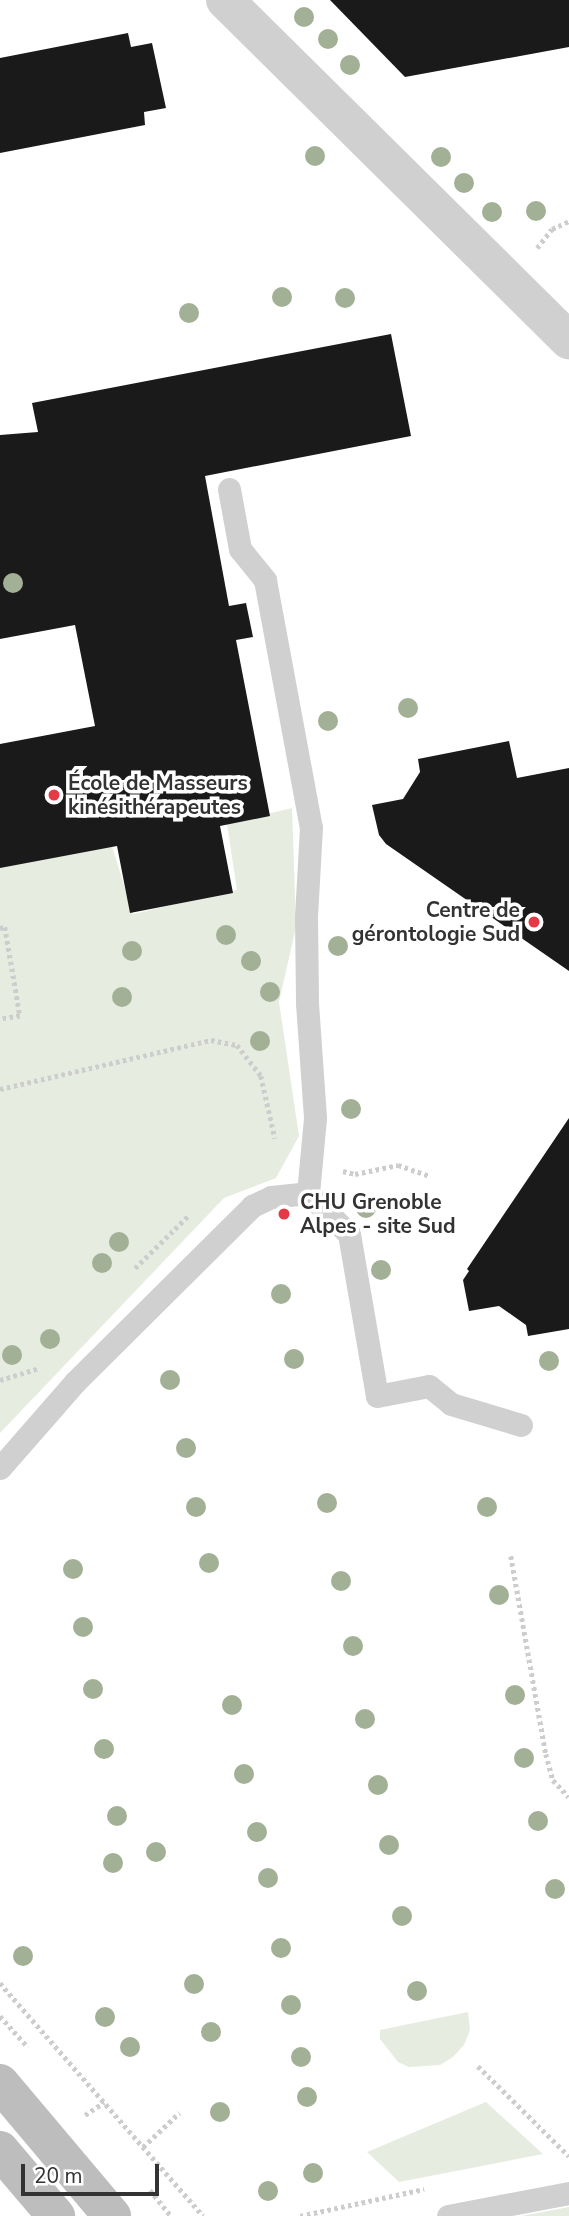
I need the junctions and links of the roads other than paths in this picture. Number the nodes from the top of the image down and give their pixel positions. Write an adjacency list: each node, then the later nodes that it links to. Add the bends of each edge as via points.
1 (225, 0): 2 (street)
2 (569, 340)
3 (229, 489): 4 (lane, via 240,549 265,580 311,827 306,917 315,1118)
4 (308, 1194): 5 (lane, via 349,1234 377,1396 429,1385 451,1404); 6 (lane, via 271,1196 252,1206 75,1382)
5 (521, 1425)
6 (0, 1468)
7 (0, 2083): 11 (main road)
8 (0, 2150): 10 (main road)
9 (569, 2193): 12 (lane)
10 (56, 2216)
11 (112, 2216)
12 (448, 2216)

